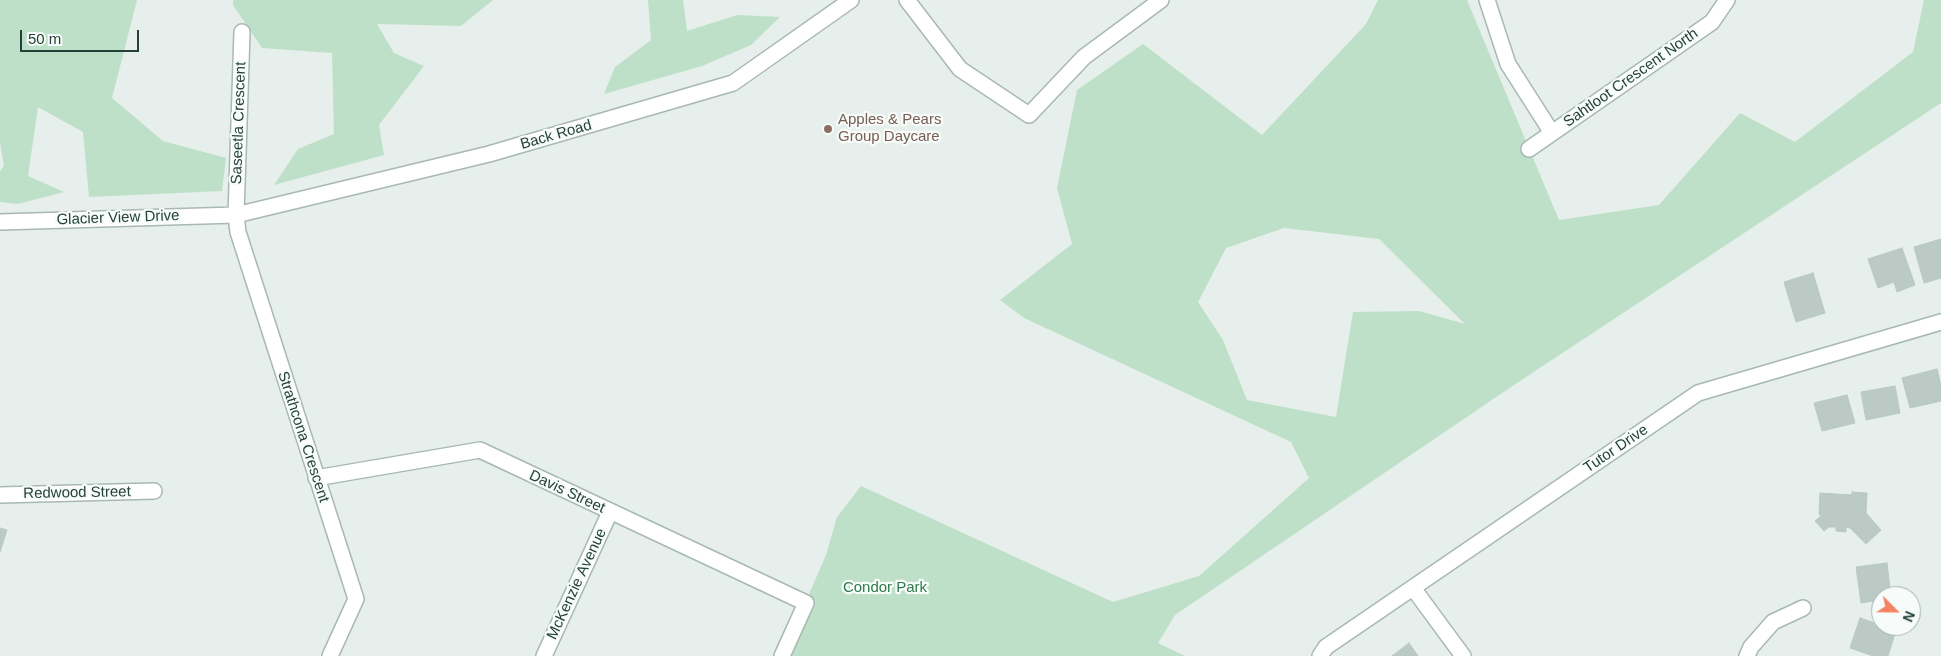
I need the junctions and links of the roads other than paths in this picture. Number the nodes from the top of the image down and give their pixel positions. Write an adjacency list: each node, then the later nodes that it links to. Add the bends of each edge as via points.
1 (851, 0): 9 (street, Back Road, via 733,83 489,154)
2 (907, 0): 3 (street, via 960,69 1029,115 1084,57)
3 (1161, 0)
4 (1487, 0): 7 (street, via 1508,64)
5 (1727, 0): 7 (street, Sahtloot Crescent North, via 1712,22)
6 (242, 32): 9 (street, Saseetla Crescent)
7 (1552, 133): 8 (street, Sahtloot Crescent North)
8 (1529, 149)
9 (236, 215): 10 (street, Glacier View Drive); 12 (street, Strathcona Crescent, via 238,232)
10 (0, 222)
11 (1941, 322): 16 (street, Tutor Drive, via 1698,393)
12 (316, 478): 15 (street, Davis Street, via 480,450); 19 (street, Strathcona Crescent, via 356,599)
13 (154, 490): 14 (street, Redwood Street)
14 (0, 494)
15 (610, 512): 20 (street, McKenzie Avenue); 21 (street, Davis Street, via 806,603)
16 (1413, 588): 18 (street, Tutor Drive); 22 (street)
17 (1803, 608): 23 (street, via 1773,622)
18 (1323, 652)
19 (330, 656)
20 (544, 656)
21 (782, 656)
22 (1463, 656)
23 (1747, 656)

